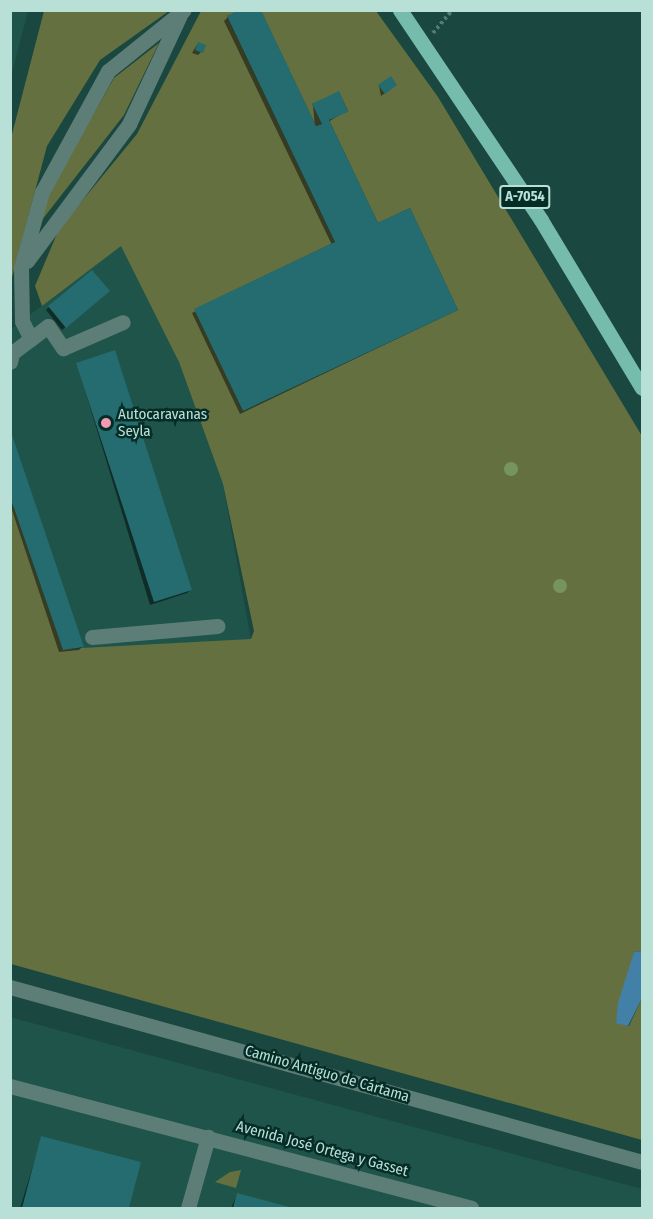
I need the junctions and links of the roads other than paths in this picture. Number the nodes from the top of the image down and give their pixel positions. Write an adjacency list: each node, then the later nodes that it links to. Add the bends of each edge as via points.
1 (400, 10): 7 (main road, A-7054)
2 (182, 11): 3 (street, via 129,124); 3 (street, via 108,70 42,192)
3 (21, 268): 5 (street, via 22,321)
4 (123, 322): 5 (street, via 63,348 48,326)
5 (31, 339): 6 (street, via 12,353)
6 (10, 362)
7 (642, 388)
8 (218, 626): 9 (street)
9 (93, 637)
10 (10, 987): 13 (street, Camino Antiguo de Cártama)
11 (10, 1086): 12 (street, Avenida José Ortega y Gasset)
12 (208, 1137): 14 (street, Avenida José Ortega y Gasset); 15 (street)
13 (642, 1162)
14 (424, 1203): 16 (street, Avenida José Ortega y Gasset)
15 (189, 1209)
16 (471, 1209)

